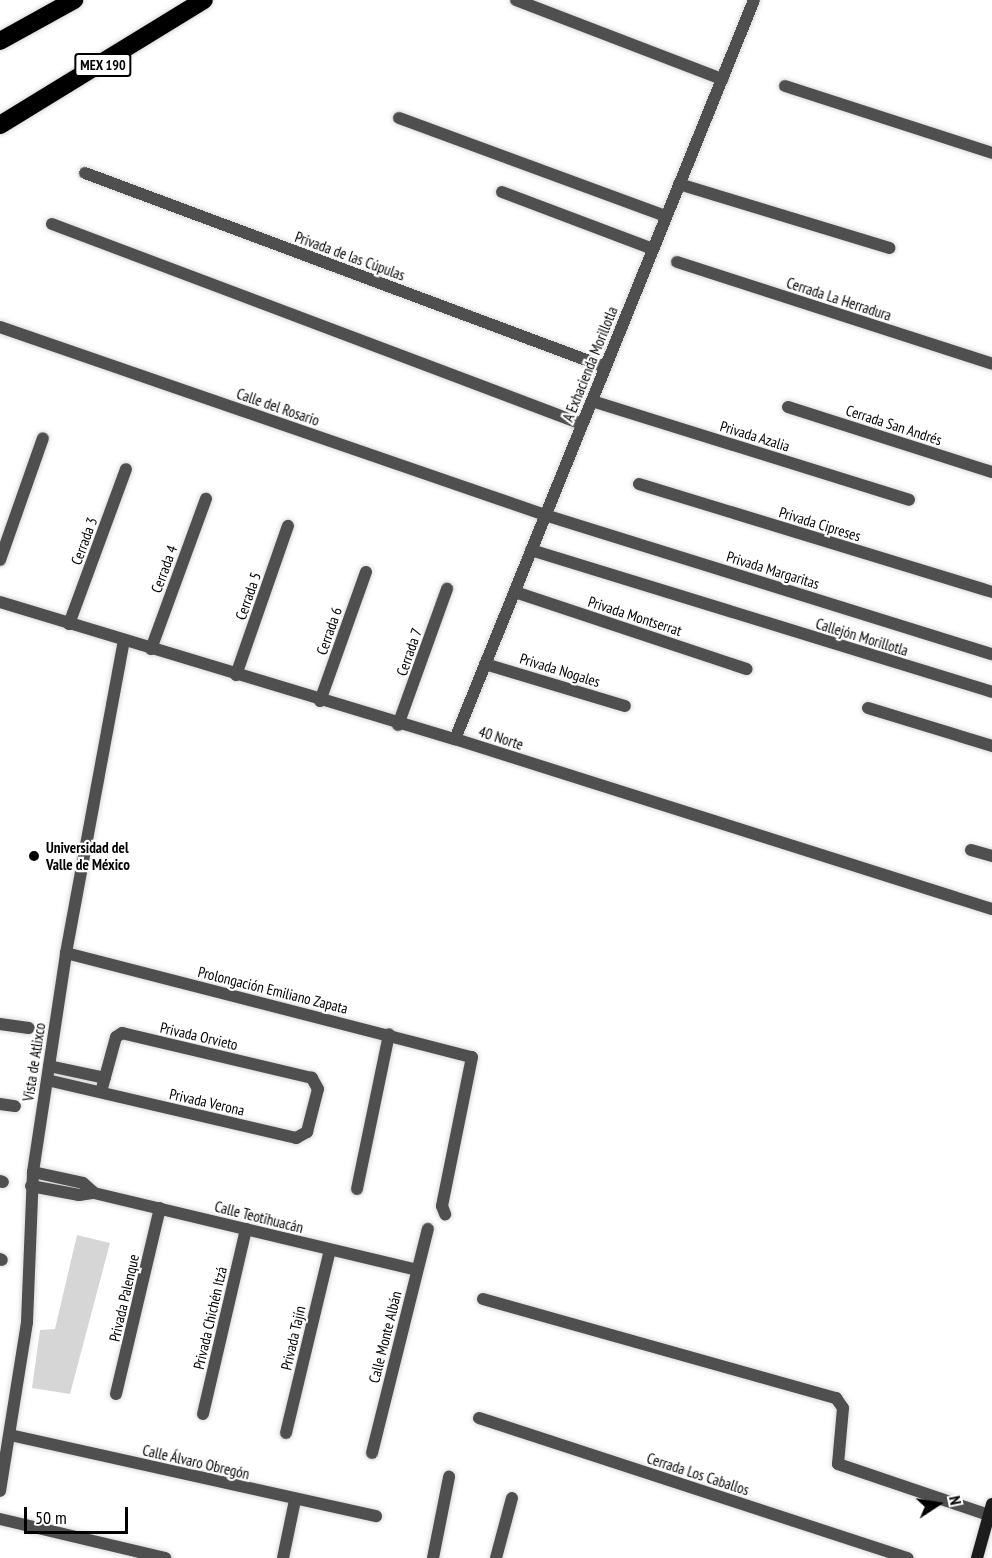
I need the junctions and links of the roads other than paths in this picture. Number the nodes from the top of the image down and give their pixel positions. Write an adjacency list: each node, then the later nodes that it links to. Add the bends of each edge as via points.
1 (74, 0): 5 (highway)
2 (204, 0): 9 (highway, MEX 190)
3 (516, 0): 6 (street)
4 (754, 0): 6 (street, A Exhacienda Morillotla)
5 (0, 41)
6 (722, 79): 12 (street, A Exhacienda Morillotla)
7 (785, 86): 10 (street)
8 (399, 118): 14 (street)
9 (0, 125)
10 (992, 153)
11 (85, 173): 21 (street, Privada de las Cúpulas)
12 (679, 184): 14 (street, A Exhacienda Morillotla); 16 (street)
13 (502, 192): 17 (street)
14 (666, 216): 17 (street, A Exhacienda Morillotla)
15 (52, 224): 24 (street)
16 (889, 248)
17 (653, 249): 21 (street, A Exhacienda Morillotla)
18 (677, 262): 20 (street, Cerrada La Herradura)
19 (0, 327): 31 (street, Calle del Rosario)
20 (992, 364)
21 (605, 367): 22 (street, A Exhacienda Morillotla)
22 (592, 401): 24 (street, A Exhacienda Morillotla); 30 (street, Privada Azalia)
23 (788, 407): 27 (street, Cerrada San Andrés)
24 (582, 424): 31 (street, A Exhacienda Morillotla)
25 (43, 438): 34 (street)
26 (126, 469): 40 (street, Cerrada 3)
27 (992, 472)
28 (639, 484): 38 (street, Privada Cipreses)
29 (206, 499): 42 (street, Cerrada 4)
30 (909, 500)
31 (545, 516): 33 (street, A Exhacienda Morillotla); 43 (street, Privada Margaritas)
32 (288, 526): 46 (street, Cerrada 5)
33 (531, 550): 37 (street, A Exhacienda Morillotla); 47 (street, Callejón Morillotla, via 616,573 724,612)
34 (0, 560)
35 (366, 572): 48 (street, Cerrada 6)
36 (447, 589): 51 (street, Cerrada 7)
37 (514, 592): 44 (street, A Exhacienda Morillotla); 45 (street, Privada Montserrat)
38 (992, 592)
39 (0, 602): 40 (street, 40 Norte)
40 (69, 624): 41 (street, 40 Norte)
41 (124, 640): 42 (street, 40 Norte); 57 (street, Vista de Atlixco)
42 (151, 649): 46 (street, 40 Norte)
43 (992, 654)
44 (485, 664): 49 (street, Privada Nogales); 52 (street, A Exhacienda Morillotla)
45 (747, 669)
46 (236, 675): 48 (street, 40 Norte)
47 (992, 692)
48 (320, 700): 51 (street, 40 Norte)
49 (625, 706)
50 (868, 708): 53 (street)
51 (398, 725): 52 (street, 40 Norte)
52 (455, 739): 56 (street, 40 Norte)
53 (992, 746)
54 (971, 850): 55 (street)
55 (992, 856)
56 (992, 909)
57 (66, 953): 60 (street, Prolongación Emiliano Zapata); 61 (street, Vista de Atlixco)
58 (0, 1023): 59 (street)
59 (28, 1028)
60 (389, 1034): 70 (street); 73 (street, Prolongación Emiliano Zapata, via 472,1057 442,1206)
61 (49, 1066): 62 (street); 63 (street, Vista de Atlixco)
62 (105, 1078): 64 (street, Privada Orvieto, via 116,1037 122,1033); 65 (street, Privada Orvieto)
63 (47, 1080): 65 (street, Privada Verona); 68 (street, Vista de Atlixco)
64 (316, 1082): 65 (street, Privada Verona, via 307,1132 296,1138)
65 (101, 1092)
66 (0, 1104): 67 (street)
67 (15, 1106)
68 (33, 1172): 69 (street, Vista de Atlixco); 71 (street, Calle Teotihuacán, via 83,1183)
69 (31, 1185): 71 (street, Calle Teotihuacán, via 79,1195); 83 (street, Vista de Atlixco, via 27,1322)
70 (357, 1189)
71 (94, 1193): 72 (street, Calle Teotihuacán)
72 (160, 1208): 74 (street, Calle Teotihuacán); 79 (street, Privada Palenque)
73 (445, 1214)
74 (246, 1229): 76 (street, Calle Teotihuacán); 80 (street, Privada Chichén Itzá)
75 (428, 1229): 77 (street, Calle Monte Albán)
76 (330, 1250): 77 (street, Calle Teotihuacán); 82 (street, Privada Tajín)
77 (417, 1270): 84 (street, Calle Monte Albán)
78 (483, 1299): 89 (street, via 836,1398 843,1408 838,1464)
79 (116, 1394)
80 (203, 1414)
81 (479, 1418): 96 (street, Cerrada Los Caballos)
82 (286, 1433)
83 (10, 1435): 86 (street, Vista de Atlixco); 88 (street, Calle Álvaro Obregón)
84 (372, 1453)
85 (449, 1478): 94 (street)
86 (0, 1491)
87 (512, 1498): 95 (street)
88 (295, 1500): 90 (street, Calle Álvaro Obregón); 93 (street)
89 (991, 1509): 97 (street)
90 (376, 1516)
91 (0, 1519): 92 (street)
92 (165, 1558)
93 (283, 1558)
94 (433, 1558)
95 (496, 1558)
96 (908, 1558)
97 (977, 1558)

